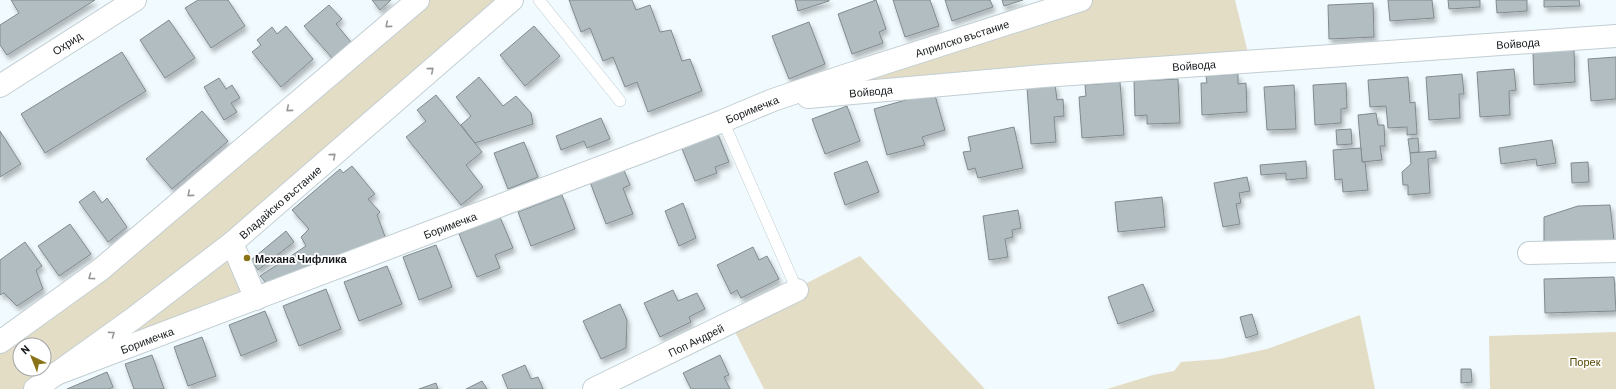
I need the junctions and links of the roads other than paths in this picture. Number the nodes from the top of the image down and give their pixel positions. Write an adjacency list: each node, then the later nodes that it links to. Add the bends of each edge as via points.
1 (134, 0): 8 (street, Охрид)
2 (418, 0): 17 (street, one-way to 17, via 100,270)
3 (512, 0): 12 (street, Владайско въстание, one-way to 3)
4 (539, 0): 10 (lane)
5 (1081, 0): 7 (street, Априлско въстание)
6 (1616, 36): 9 (street, Войвода, via 1051,75)
7 (844, 76): 9 (street, Боримечка)
8 (0, 86)
9 (773, 100): 11 (street, Боримечка)
10 (620, 101)
11 (723, 121): 15 (lane); 16 (street, Боримечка)
12 (232, 243): 16 (street); 18 (street, Владайско въстание, one-way to 12)
13 (1616, 251): 14 (street)
14 (1529, 253)
15 (797, 290): 20 (street, Поп Андрей)
16 (256, 299): 18 (street, Боримечка)
17 (2, 337)
18 (56, 374): 19 (street, Владайско въстание)
19 (35, 389)
20 (594, 389)

